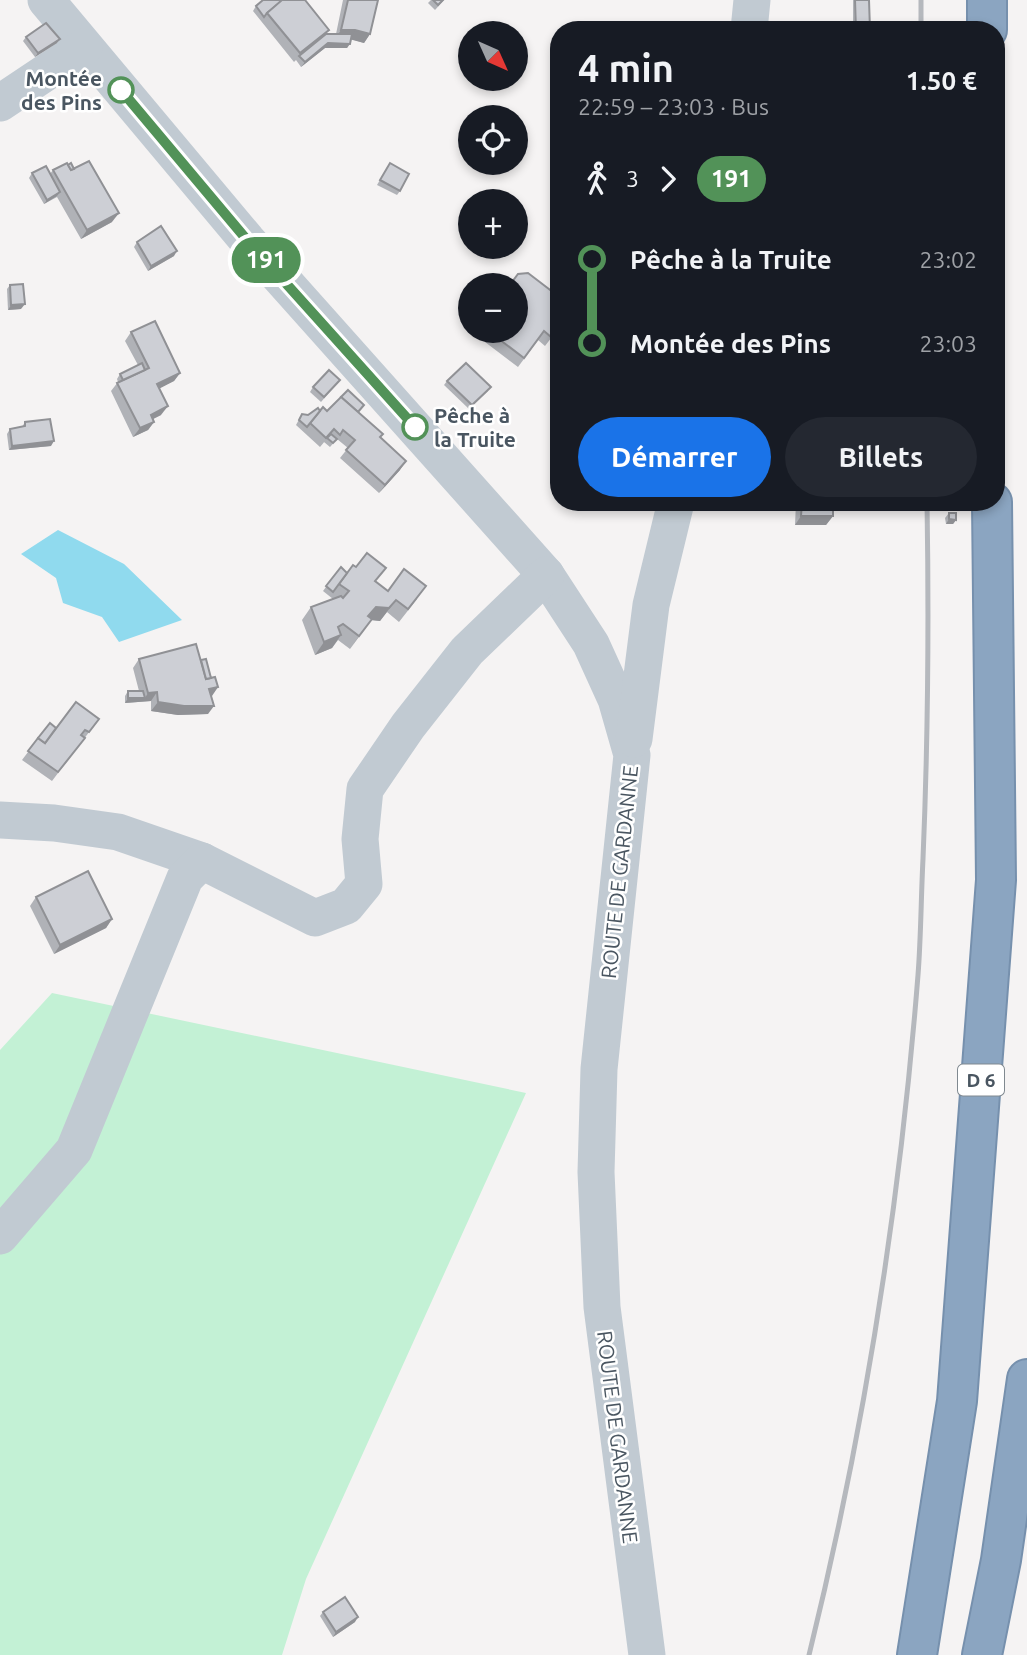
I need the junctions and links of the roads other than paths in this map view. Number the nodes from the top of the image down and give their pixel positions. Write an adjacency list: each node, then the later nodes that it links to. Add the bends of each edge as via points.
1 (46, 0): 6 (street, ROUTE DE GARDANNE)
2 (752, 0): 4 (street)
3 (987, 0): 5 (highway)
4 (751, 21)
5 (987, 21)
6 (84, 47): 7 (street); 10 (street, ROUTE DE GARDANNE, via 247,240)
7 (0, 103)
8 (674, 511): 11 (street, via 651,605)
9 (992, 511): 17 (highway, D 6, via 996,880 957,1401)
10 (546, 575): 11 (street, ROUTE DE GARDANNE, via 591,644 616,699); 13 (street, via 467,651 365,789 360,839 364,884 346,906 315,918)
11 (632, 755): 16 (street, ROUTE DE GARDANNE, via 599,1069 596,1172 602,1307)
12 (0, 820): 13 (street, via 118,832)
13 (202, 862): 14 (street, via 185,878 74,1150)
14 (0, 1236)
15 (1027, 1379): 18 (highway)
16 (647, 1655)
17 (917, 1655)
18 (982, 1655)

